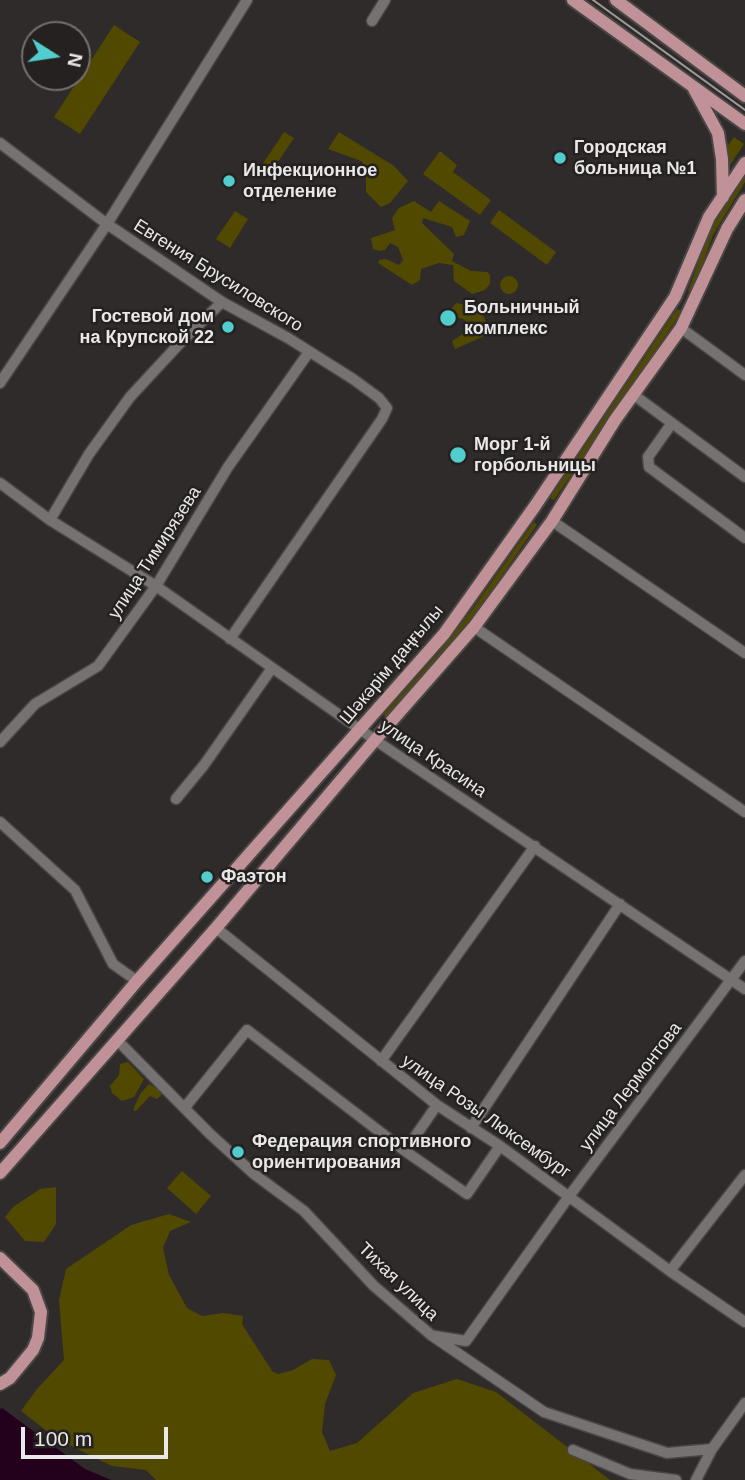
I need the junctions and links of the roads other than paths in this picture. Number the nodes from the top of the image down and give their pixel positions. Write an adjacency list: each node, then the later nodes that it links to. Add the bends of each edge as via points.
1 (247, 0): 15 (street)
2 (385, 0): 5 (street)
3 (573, 0): 6 (main road)
4 (616, 0): 7 (main road)
5 (372, 21)
6 (692, 86): 8 (main road); 11 (main road, via 718,133)
7 (745, 96)
8 (745, 124)
9 (0, 143): 15 (street, Евгения Брусиловского)
10 (745, 163): 11 (main road, Шәкәрім даңғылы)
11 (723, 197): 16 (main road, Шәкәрім даңғылы, via 709,217)
12 (745, 200): 14 (main road, Шәкәрім даңғылы)
13 (745, 213): 14 (main road)
14 (732, 223): 18 (main road, Шәкәрім даңғылы)
15 (107, 224): 17 (street, Евгения Брусиловского); 22 (street)
16 (675, 297): 18 (main road); 27 (main road, Шәкәрім даңғылы)
17 (222, 302): 20 (street, Евгения Брусиловского); 28 (street, via 131,397 89,454)
18 (692, 306): 19 (main road, Шәкәрім даңғылы)
19 (681, 328): 21 (street); 23 (main road, Шәкәрім даңғылы)
20 (309, 352): 31 (street, улица Тимирязева, via 228,467); 33 (street, Евгения Брусиловского, via 353,379 387,408)
21 (745, 375)
22 (0, 383)
23 (634, 395): 24 (street); 29 (main road, Шәкәрім даңғылы)
24 (672, 423): 25 (street); 30 (street, via 648,457 649,467)
25 (745, 477)
26 (0, 483): 28 (street, улица Красина)
27 (535, 506): 29 (main road); 36 (main road, Шәкәрім даңғылы, via 444,634)
28 (50, 520): 31 (street, улица Красина)
29 (551, 521): 32 (main road, Шәкәрім даңғылы); 34 (street)
30 (745, 538)
31 (156, 586): 33 (street, улица Красина); 38 (street, улица Тимирязева, via 98,666 35,704)
32 (474, 627): 37 (main road, Шәкәрім даңғылы); 40 (street)
33 (230, 639): 35 (street, улица Красина)
34 (745, 653)
35 (272, 668): 36 (street, улица Красина); 39 (street)
36 (360, 730): 37 (street, улица Красина); 45 (main road, Шәкәрім даңғылы)
37 (374, 740): 42 (street, улица Красина); 44 (main road, Шәкәрім даңғылы)
38 (0, 742)
39 (176, 799)
40 (745, 812)
41 (0, 822): 49 (street, via 75,890 113,964)
42 (535, 846): 43 (street, улица Красина); 53 (street)
43 (620, 904): 48 (street, улица Красина); 57 (street)
44 (216, 928): 47 (main road, Шәкәрім даңғылы); 53 (street, улица Розы Люксембург)
45 (167, 948): 47 (main road); 49 (main road, Шәкәрім даңғылы)
46 (745, 961): 48 (street, улица Лермонтова)
47 (184, 963): 51 (main road, Шәкәрім даңғылы)
48 (732, 979): 50 (street, улица Красина); 63 (street, улица Лермонтова)
49 (137, 981): 52 (main road, Шәкәрім даңғылы)
50 (745, 989)
51 (117, 1040): 54 (main road, Шәкәрім даңғылы); 56 (street, Тихая улица)
52 (80, 1051): 54 (main road); 58 (main road, Шәкәрім даңғылы)
53 (381, 1061): 55 (street, улица Розы Люксембург)
54 (96, 1065): 61 (main road, Шәкәрім даңғылы)
55 (437, 1105): 57 (street, улица Розы Люксембург); 60 (street)
56 (186, 1107): 60 (street, via 247,1030); 67 (street, Тихая улица, via 254,1174 304,1211 374,1286)
57 (471, 1128): 59 (street, улица Розы Люксембург)
58 (0, 1143)
59 (500, 1146): 60 (street, via 467,1194); 63 (street, улица Розы Люксембург)
60 (405, 1151)
61 (0, 1173)
62 (745, 1175): 65 (street)
63 (570, 1195): 65 (street, улица Розы Люксембург); 67 (street, улица Лермонтова, via 466,1341)
64 (0, 1258): 68 (main road, via 33,1290 41,1312 33,1350)
65 (670, 1271): 66 (street, улица Розы Люксембург)
66 (745, 1322)
67 (431, 1335): 70 (street, Тихая улица, via 544,1412 667,1453)
68 (0, 1384)
69 (745, 1404): 70 (street)
70 (712, 1449): 73 (street)
71 (573, 1450): 72 (street, via 630,1474)
72 (676, 1480)
73 (696, 1480)

